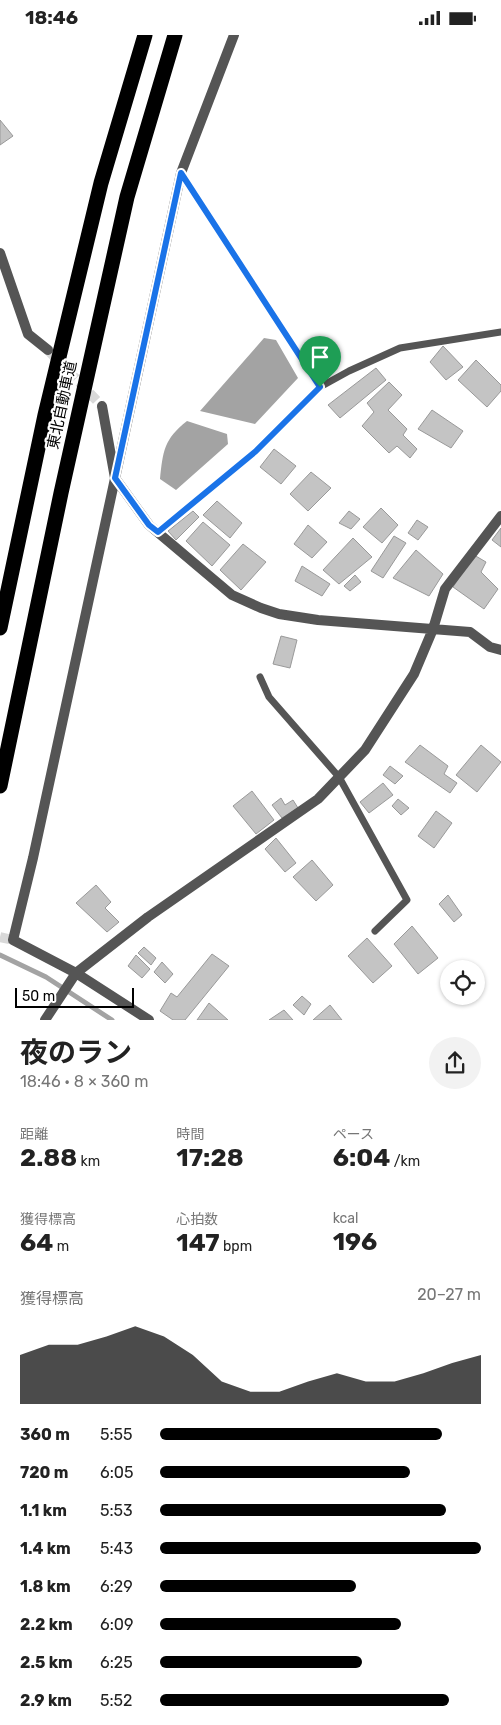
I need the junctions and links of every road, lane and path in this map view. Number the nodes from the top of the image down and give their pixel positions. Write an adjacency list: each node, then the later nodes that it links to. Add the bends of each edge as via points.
1 (145, 35): 13 (highway, 東北自動車道, via 101,183 45,415)
2 (175, 35): 18 (highway, 東北自動車道, via 127,197)
3 (234, 35): 4 (street)
4 (181, 173): 8 (lane); 10 (street)
5 (0, 253): 7 (street, via 28,334)
6 (501, 332): 8 (lane, via 400,348)
7 (48, 350)
8 (320, 387): 12 (lane, via 256,451)
9 (102, 406): 10 (street)
10 (115, 478): 12 (street, via 149,525); 20 (street, via 13,940)
11 (501, 516): 14 (street, via 446,589)
12 (158, 532): 14 (street, via 232,595 261,608 318,620)
13 (0, 627)
14 (433, 629): 15 (street, via 470,632 490,647); 17 (street, via 414,674 365,750)
15 (501, 650)
16 (260, 677): 17 (lane, via 269,697)
17 (339, 777): 19 (lane, via 407,900); 20 (street, via 318,799 148,917)
18 (0, 786)
19 (375, 931)
20 (74, 977): 21 (street); 22 (street)
21 (45, 1020)
22 (149, 1020)

